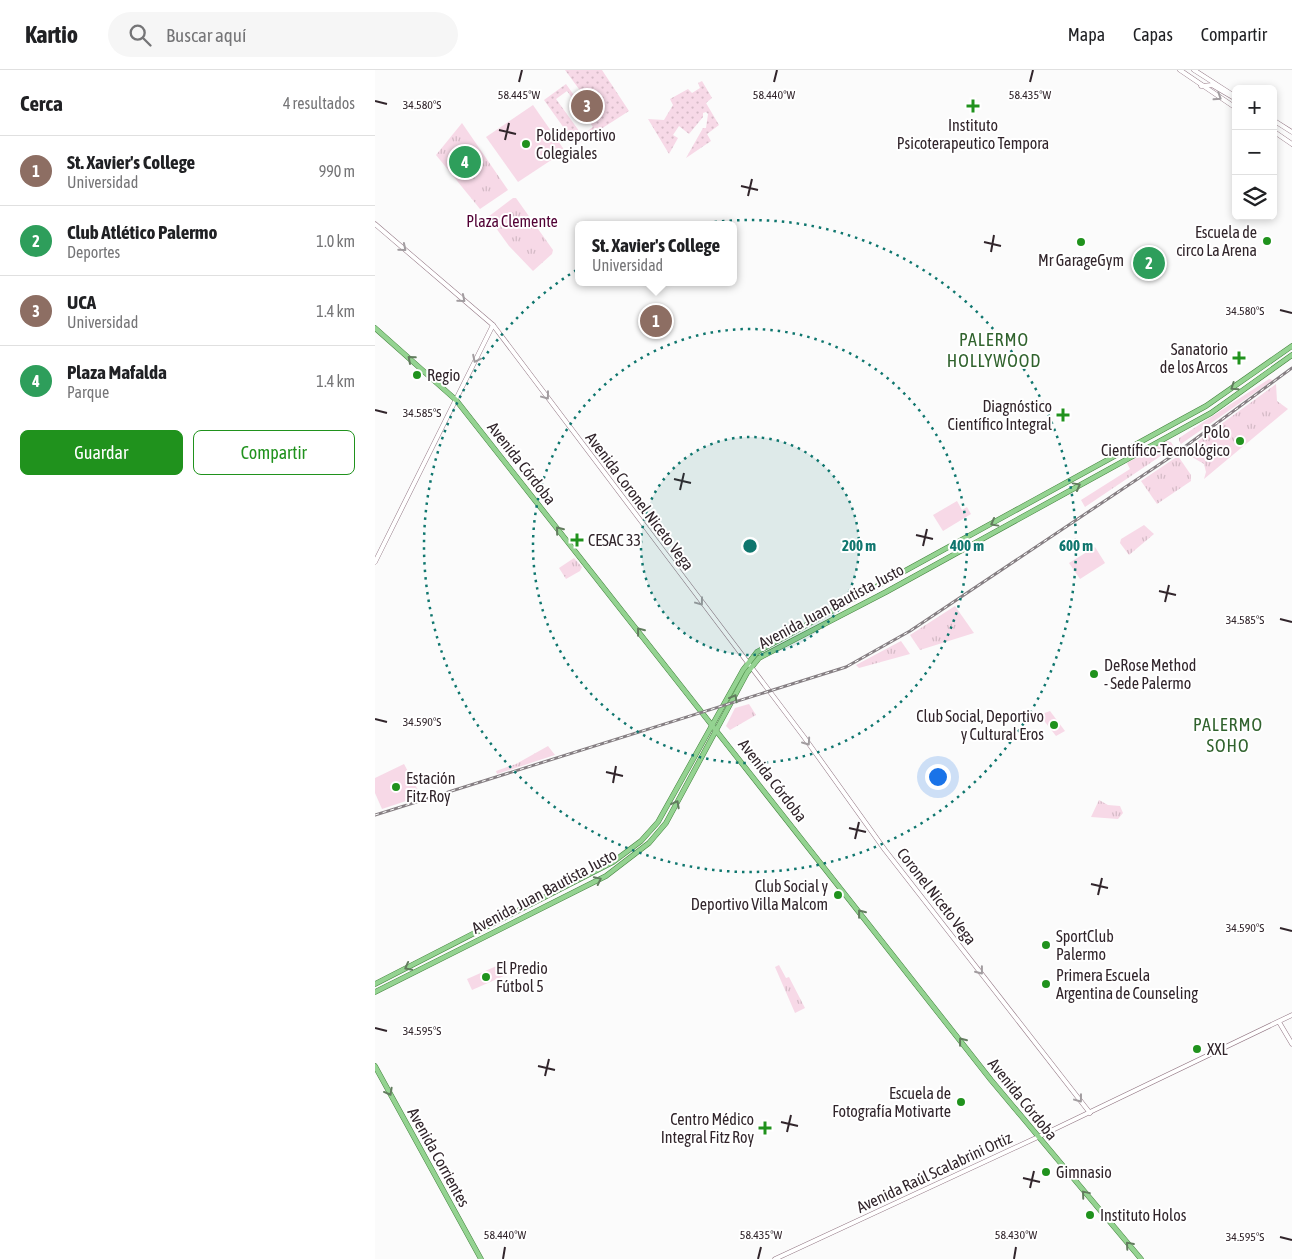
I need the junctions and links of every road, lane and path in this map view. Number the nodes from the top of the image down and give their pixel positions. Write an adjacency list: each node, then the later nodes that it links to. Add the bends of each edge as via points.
1 (1194, 70): 4 (main road)
2 (1181, 71): 3 (main road)
3 (1201, 86): 5 (main road, via 1212,85); 6 (main road, one-way to 6)
4 (1232, 95)
5 (1232, 96)
6 (1232, 105)
7 (1277, 123): 8 (main road)
8 (1292, 132)
9 (1277, 135): 10 (main road)
10 (1292, 144)
11 (375, 224): 12 (main road, Avenida Coronel Niceto Vega, one-way to 12)
12 (493, 325): 16 (main road, one-way to 16); 18 (main road, Avenida Coronel Niceto Vega, one-way to 18)
13 (375, 328): 16 (main road, Avenida Córdoba, one-way to 13)
14 (1292, 346): 18 (main road, Avenida Juan Bautista Justo, one-way to 18, via 1221,396 763,649)
15 (1292, 354): 18 (main road, Avenida Juan Bautista Justo, one-way to 15, via 1211,413)
16 (456, 400): 17 (main road); 20 (main road, Avenida Córdoba, one-way to 16)
17 (375, 562)
18 (749, 664): 19 (main road, Avenida Coronel Niceto Vega); 20 (main road, Avenida Juan Bautista Justo); 21 (main road, Avenida Juan Bautista Justo, one-way to 18)
19 (770, 691): 28 (main road, Coronel Niceto Vega, one-way to 28, via 885,850)
20 (712, 723): 21 (main road, Avenida Córdoba); 22 (main road, Avenida Juan Bautista Justo, one-way to 22, via 658,822 628,852)
21 (717, 729): 23 (main road, Avenida Juan Bautista Justo, one-way to 21, via 617,869 661,830); 29 (main road, Avenida Córdoba, one-way to 21)
22 (375, 984)
23 (375, 992)
24 (1292, 1015): 25 (main road, Avenida Raúl Scalabrini Ortiz)
25 (1279, 1022): 26 (main road); 28 (main road, Avenida Raúl Scalabrini Ortiz)
26 (1292, 1044)
27 (375, 1066): 30 (main road, Avenida Corrientes, one-way to 30)
28 (1090, 1113): 29 (main road, Avenida Raúl Scalabrini Ortiz)
29 (1038, 1138): 31 (main road, Avenida Raúl Scalabrini Ortiz); 32 (main road, Avenida Córdoba, one-way to 29)
30 (481, 1259)
31 (775, 1259)
32 (1141, 1259)

